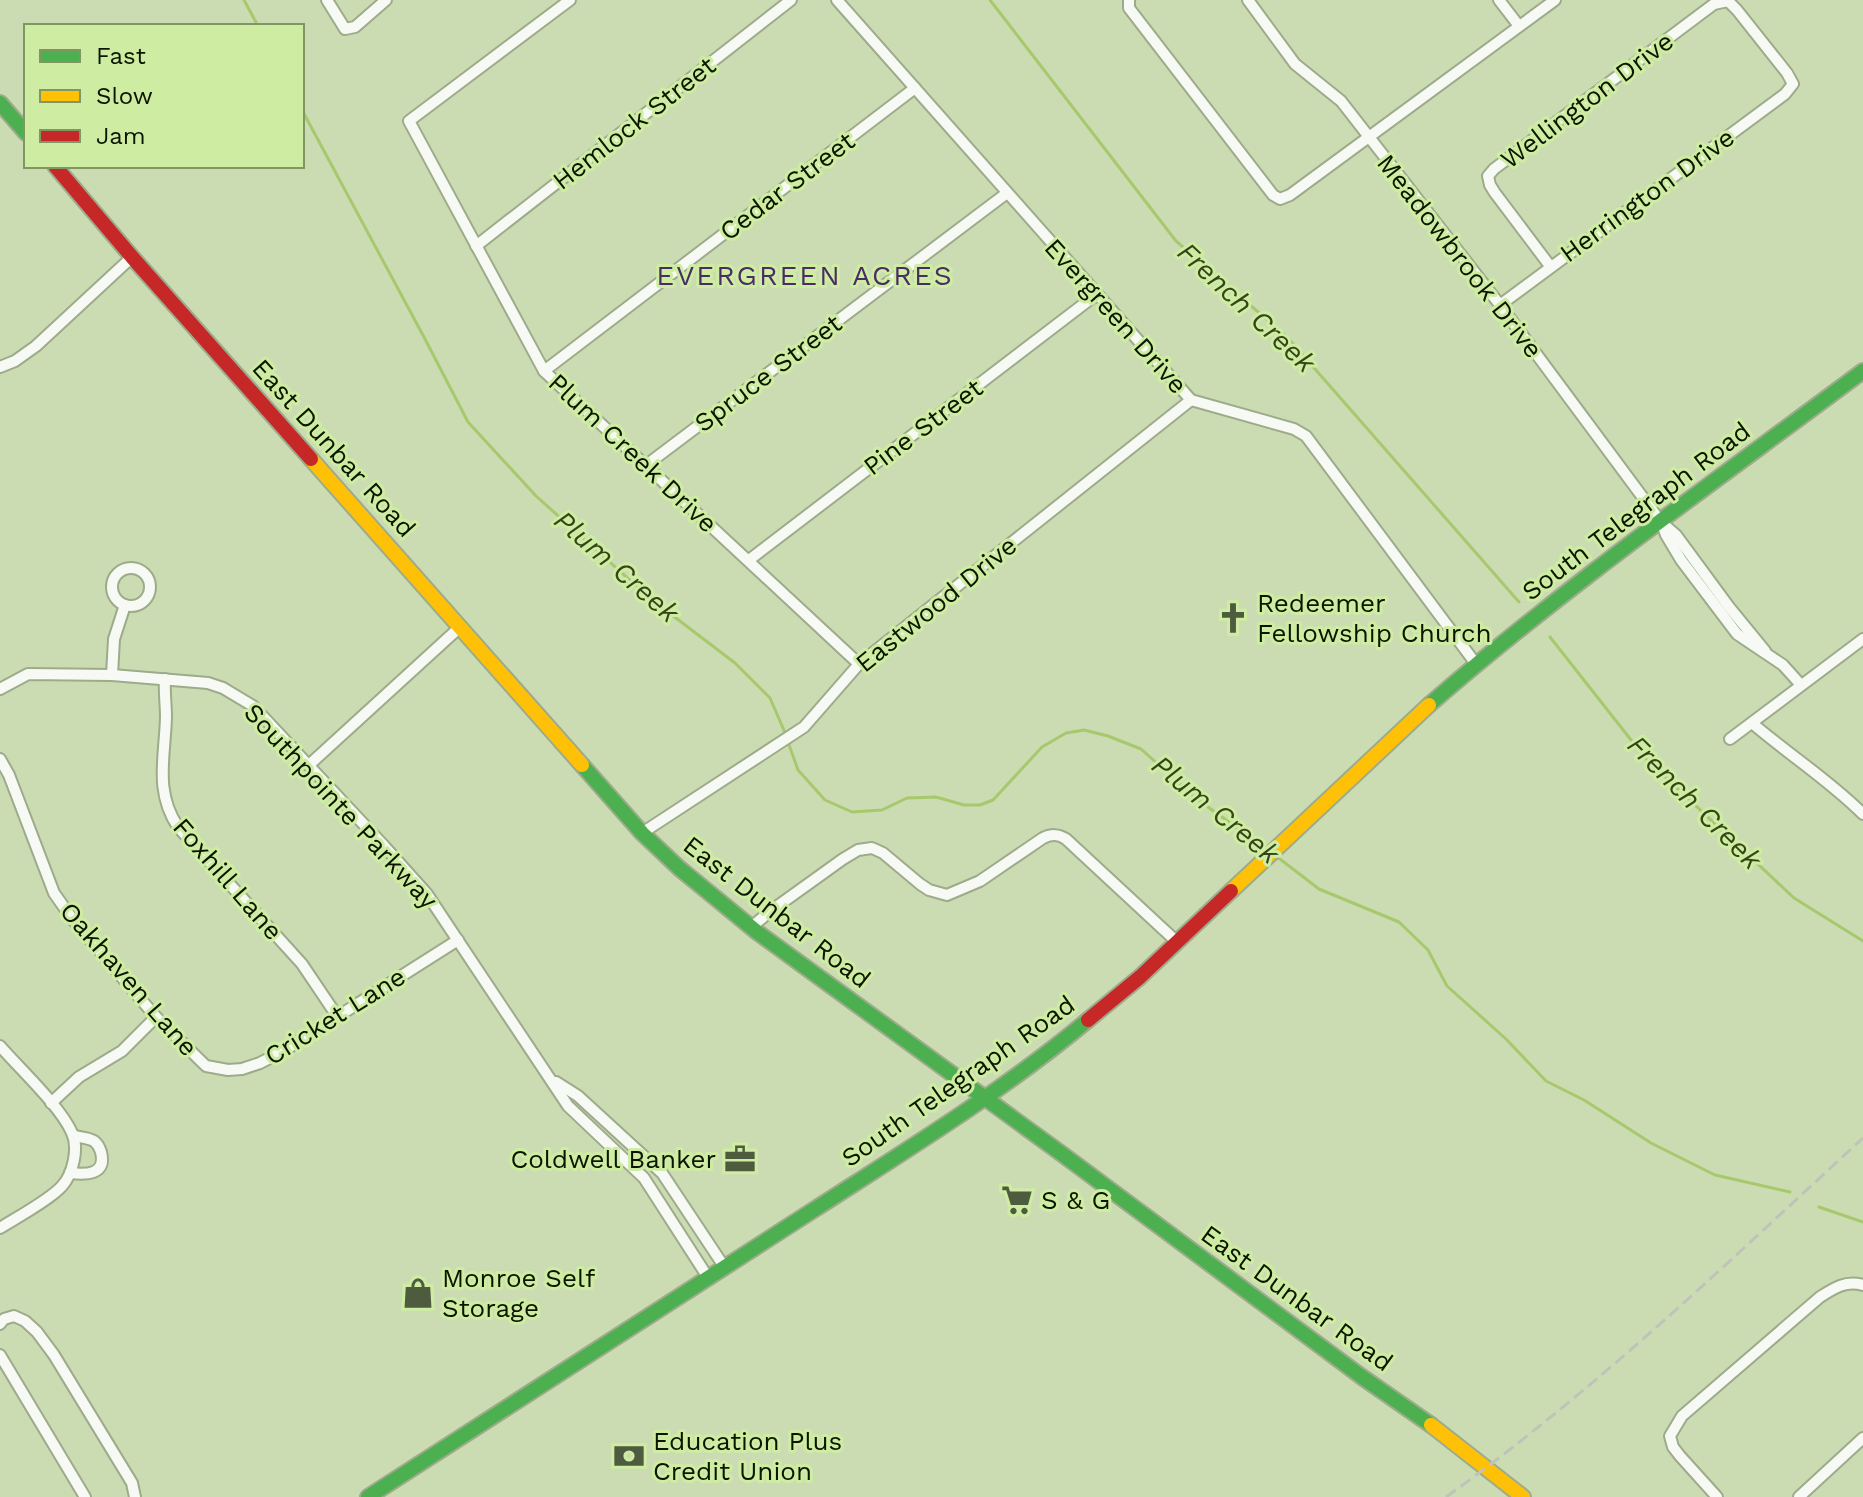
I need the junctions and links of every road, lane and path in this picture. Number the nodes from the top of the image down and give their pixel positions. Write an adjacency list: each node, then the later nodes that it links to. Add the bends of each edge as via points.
1 (327, 0): 2 (street, via 345,29 355,27)
2 (386, 0)
3 (570, 0): 18 (street, Plum Creek Drive, via 409,121)
4 (791, 0): 18 (street, Hemlock Street)
5 (837, 0): 12 (street, Evergreen Drive)
6 (1248, 0): 15 (street, Meadowbrook Drive, via 1295,64 1341,101)
7 (1499, 0): 11 (street)
8 (1555, 0): 11 (street)
9 (1728, 1): 20 (street, Wellington Drive, via 1714,4 1488,176); 20 (street, Herrington Drive, via 1793,84)
10 (1129, 2): 15 (street, via 1280,199)
11 (1519, 26): 15 (street)
12 (915, 88): 17 (street, Evergreen Drive); 24 (street, Cedar Street)
13 (0, 103): 14 (street)
14 (24, 131)
15 (1369, 139): 22 (street, Meadowbrook Drive)
16 (57, 168): 19 (street, East Dunbar Road)
17 (1007, 193): 21 (street, Evergreen Drive); 27 (street, Spruce Street)
18 (476, 246): 24 (street, Plum Creek Drive)
19 (132, 257): 23 (street, via 36,346); 31 (street, East Dunbar Road)
20 (1550, 266): 22 (street, Herrington Drive)
21 (1097, 294): 26 (street, Evergreen Drive); 29 (street, Pine Street)
22 (1500, 305): 28 (street, Meadowbrook Drive)
23 (0, 367)
24 (544, 371): 27 (street, Plum Creek Drive)
25 (1863, 371): 28 (street, South Telegraph Road)
26 (1191, 400): 33 (street, Eastwood Drive); 34 (street, Evergreen Drive, via 1306,436)
27 (645, 466): 29 (street, Plum Creek Drive)
28 (1661, 522): 34 (street, South Telegraph Road); 37 (street, Meadowbrook Drive, via 1681,560 1737,634 1783,665)
29 (749, 560): 33 (street, Plum Creek Drive)
30 (125, 605): 35 (street, via 114,639)
31 (460, 627): 42 (street); 44 (street, East Dunbar Road)
32 (1863, 639): 37 (street)
33 (859, 664): 44 (street, Eastwood Drive, via 793,735)
34 (1476, 664): 47 (street, South Telegraph Road)
35 (112, 675): 36 (street, Southpointe Parkway); 38 (street, Southpointe Parkway, via 28,674)
36 (165, 679): 42 (street, Southpointe Parkway, via 208,683 239,696); 48 (street, Foxhill Lane, via 163,773 172,818 302,964)
37 (1801, 685): 39 (street)
38 (0, 689)
39 (1752, 723): 40 (street); 43 (street)
40 (1730, 739)
41 (0, 759): 49 (street, Oakhaven Lane, via 54,893)
42 (309, 765): 46 (street, Southpointe Parkway, via 427,894)
43 (1863, 814)
44 (642, 833): 45 (street, East Dunbar Road)
45 (750, 928): 47 (street, via 858,850 883,853 929,890 947,895 980,881 1043,838 1059,835); 53 (street, East Dunbar Road)
46 (458, 940): 48 (street, Cricket Lane); 52 (street, Southpointe Parkway)
47 (1177, 942): 53 (street, South Telegraph Road, via 1102,1010)
48 (337, 1016): 51 (street, Cricket Lane, via 260,1063 228,1070)
49 (156, 1017): 51 (street, Oakhaven Lane); 54 (street, via 122,1051 79,1077)
50 (0, 1046): 54 (street)
51 (206, 1066)
52 (553, 1081): 58 (street, Southpointe Parkway, via 578,1096 662,1173); 59 (street, Southpointe Parkway, via 568,1106 644,1178)
53 (986, 1098): 58 (street, South Telegraph Road); 67 (street, East Dunbar Road)
54 (51, 1103): 55 (street)
55 (74, 1136): 56 (street); 56 (street, via 95,1142 102,1158 93,1173)
56 (70, 1173): 57 (street, via 61,1188)
57 (0, 1228)
58 (725, 1268): 59 (street, South Telegraph Road)
59 (709, 1279): 66 (street, South Telegraph Road)
60 (1863, 1285): 68 (street, via 1837,1286 1820,1297 1682,1416 1670,1436 1673,1447)
61 (0, 1324): 65 (street, via 14,1316 37,1332 132,1483)
62 (0, 1355): 64 (street)
63 (1863, 1438): 69 (street)
64 (85, 1497)
65 (135, 1497)
66 (368, 1497)
67 (1523, 1497)
68 (1717, 1497)
69 (1799, 1497)

